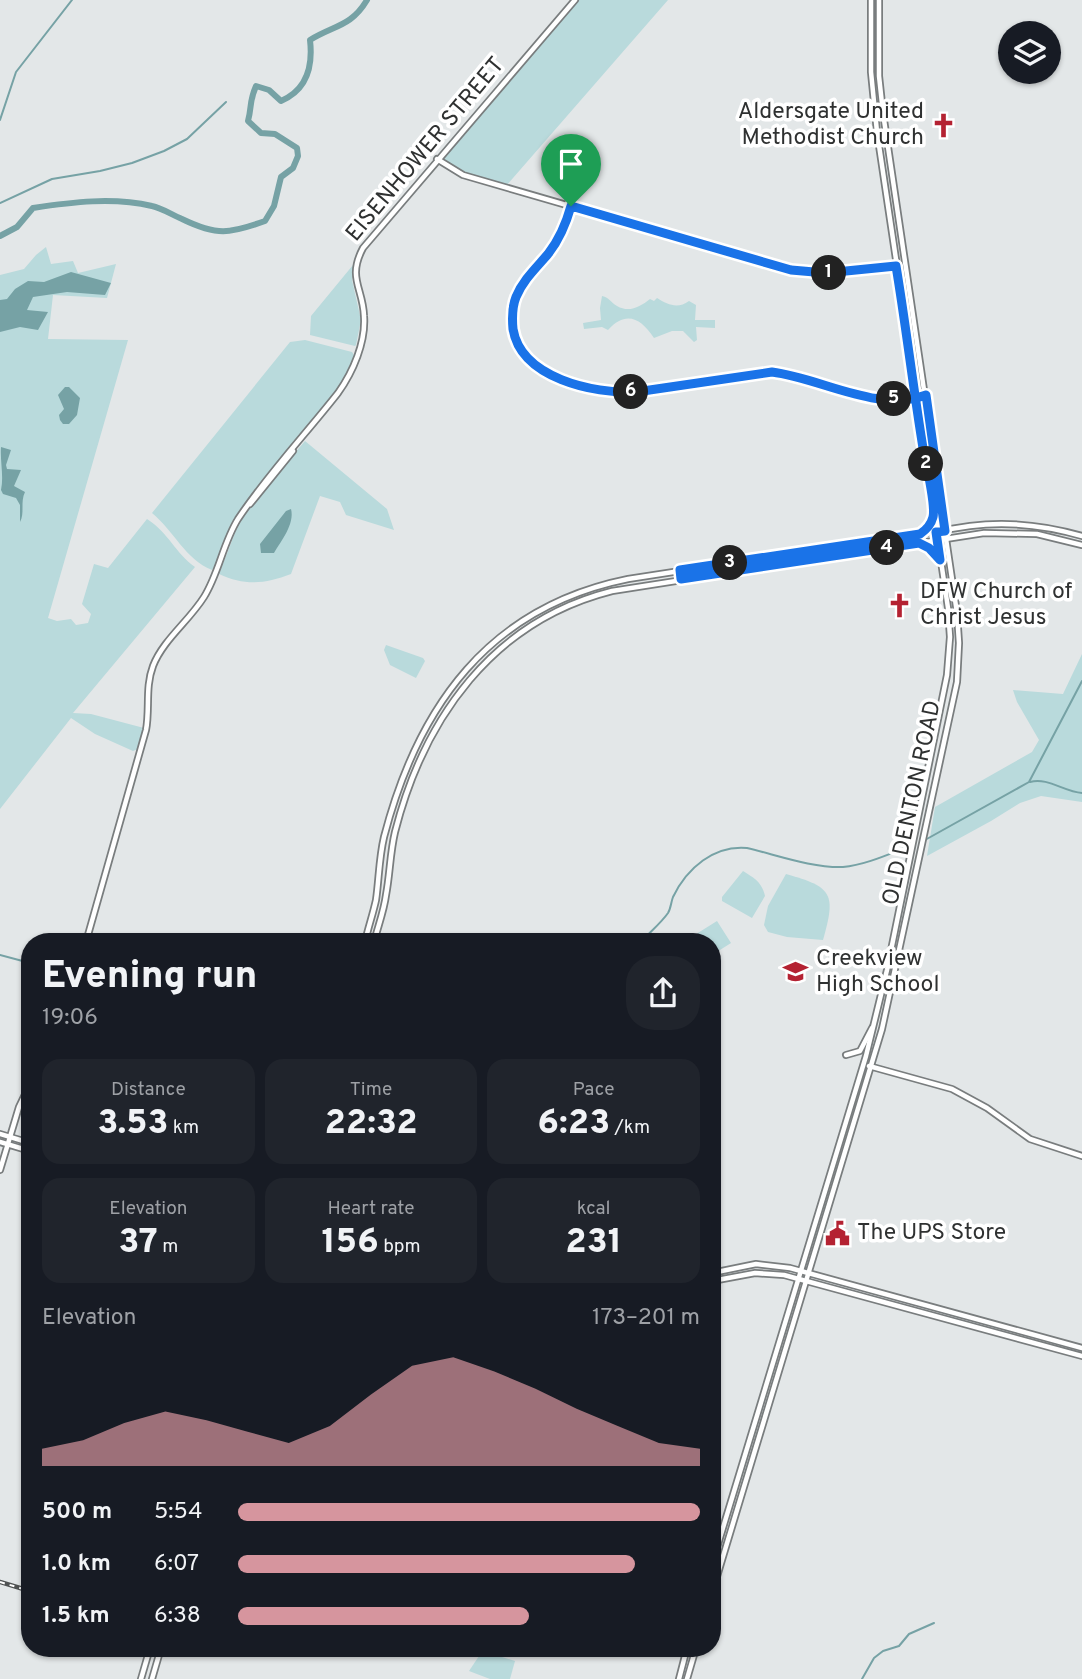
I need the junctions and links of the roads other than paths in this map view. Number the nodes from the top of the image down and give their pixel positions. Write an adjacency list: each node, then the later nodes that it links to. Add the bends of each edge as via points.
1 (575, 0): 6 (main road, EISENHOWER STREET)
2 (871, 0): 4 (main road, OLD DENTON ROAD)
3 (879, 0): 5 (main road, OLD DENTON ROAD)
4 (871, 76): 5 (main road); 8 (main road, OLD DENTON ROAD)
5 (879, 76): 9 (main road, OLD DENTON ROAD)
6 (437, 159): 7 (main road, via 463,175); 35 (main road, EISENHOWER STREET, via 360,253 355,278 364,324 355,361 338,393 232,529 206,594 153,665 146,730)
7 (571, 206): 8 (main road, via 791,270 826,273); 10 (main road, via 562,233 514,300 514,331 521,350 548,374 614,392 636,392 780,373 847,392 891,399)
8 (896, 266): 10 (main road, OLD DENTON ROAD)
9 (926, 395): 10 (main road); 12 (main road, OLD DENTON ROAD)
10 (915, 397): 11 (main road, OLD DENTON ROAD)
11 (934, 516): 13 (main road, OLD DENTON ROAD); 15 (main road)
12 (945, 531): 13 (main road); 14 (main road, via 1003,523); 17 (main road, OLD DENTON ROAD)
13 (936, 532): 15 (main road); 18 (main road, OLD DENTON ROAD)
14 (1073, 533): 16 (main road); 20 (main road)
15 (920, 534): 19 (main road)
16 (1082, 536)
17 (947, 539): 18 (main road); 20 (main road, via 1006,532); 29 (main road, OLD DENTON ROAD)
18 (938, 540): 21 (main road); 26 (main road, OLD DENTON ROAD)
19 (870, 541): 23 (main road); 24 (main road)
20 (1070, 542): 22 (main road)
21 (919, 543): 24 (main road); 26 (main road)
22 (1082, 545)
23 (814, 550): 25 (main road); 27 (main road)
24 (871, 551): 25 (main road)
25 (816, 559): 28 (main road)
26 (940, 560): 30 (main road, OLD DENTON ROAD)
27 (680, 570): 28 (main road); 36 (main road, via 598,585 561,599 518,623 462,673 434,711 400,784 384,840)
28 (681, 579): 37 (main road, via 596,594 552,613 508,642 465,683 432,733 404,802)
29 (958, 627): 30 (main road); 32 (main road, OLD DENTON ROAD, via 957,682)
30 (949, 628): 31 (main road, OLD DENTON ROAD, via 946,687)
31 (928, 774): 32 (main road); 33 (main road, OLD DENTON ROAD)
32 (936, 776): 41 (main road, OLD DENTON ROAD)
33 (905, 881): 34 (main road); 38 (main road, OLD DENTON ROAD)
34 (886, 892)
35 (89, 933)
36 (367, 933)
37 (376, 933)
38 (873, 1028): 39 (main road, via 860,1051); 40 (main road, OLD DENTON ROAD)
39 (846, 1055)
40 (864, 1064): 41 (main road); 51 (main road, OLD DENTON ROAD)
41 (871, 1066): 49 (main road, via 952,1089 1030,1139); 52 (main road, OLD DENTON ROAD)
42 (21, 1103): 44 (main road)
43 (0, 1134): 44 (main road)
44 (10, 1137): 45 (main road); 47 (main road)
45 (21, 1140)
46 (0, 1142): 47 (main road)
47 (8, 1144): 48 (main road); 50 (main road)
48 (21, 1148)
49 (1082, 1156)
50 (0, 1170)
51 (822, 1199): 52 (main road); 54 (main road, OLD DENTON ROAD)
52 (831, 1201): 55 (main road, OLD DENTON ROAD)
53 (721, 1271): 54 (main road, via 756,1264)
54 (801, 1271): 55 (main road); 56 (main road, OLD DENTON ROAD)
55 (809, 1273): 58 (main road, OLD DENTON ROAD); 59 (main road)
56 (798, 1279): 57 (main road, via 755,1273); 58 (main road); 63 (main road, OLD DENTON ROAD)
57 (721, 1280)
58 (807, 1282): 60 (main road); 64 (main road, OLD DENTON ROAD)
59 (863, 1288): 60 (main road); 61 (main road)
60 (861, 1295): 62 (main road)
61 (1082, 1348)
62 (1082, 1356)
63 (770, 1371): 64 (main road); 65 (main road, OLD DENTON ROAD)
64 (779, 1374): 66 (main road, OLD DENTON ROAD)
65 (721, 1534)
66 (721, 1563)
67 (147, 1657): 71 (main road)
68 (159, 1657): 72 (main road)
69 (685, 1657): 73 (main road)
70 (693, 1657): 74 (main road)
71 (141, 1679)
72 (152, 1679)
73 (679, 1679)
74 (687, 1679)

